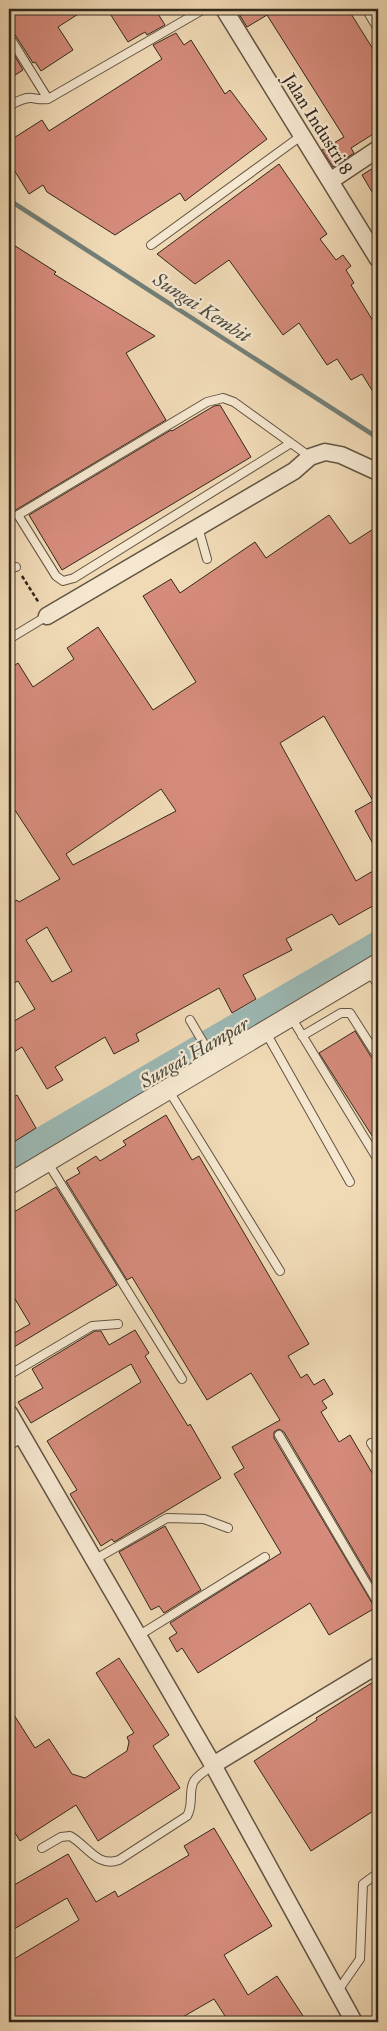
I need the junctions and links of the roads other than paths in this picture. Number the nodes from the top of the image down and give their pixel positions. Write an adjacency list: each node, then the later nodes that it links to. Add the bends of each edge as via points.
1 (204, 9): 6 (lane)
2 (224, 9): 8 (street, Jalan Industri 8)
3 (366, 9): 4 (lane)
4 (378, 29)
5 (9, 36): 6 (lane)
6 (48, 99): 7 (lane, via 31,98)
7 (9, 106)
8 (301, 136): 10 (street, Jalan Industri 8); 11 (lane)
9 (378, 149): 10 (street)
10 (330, 181): 12 (street, Jalan Industri 8)
11 (151, 245)
12 (378, 259)
13 (291, 443): 13 (lane, via 74,578 63,581 56,576 18,515 207,402 222,398 234,402); 14 (lane)
14 (310, 457): 15 (street, via 334,452); 16 (street, via 294,471)
15 (378, 472)
16 (198, 527): 17 (lane); 18 (street)
17 (207, 559)
18 (47, 616): 19 (lane)
19 (9, 640)
20 (375, 973): 21 (street)
21 (290, 1016): 23 (street); 24 (lane)
22 (190, 1020): 26 (lane)
23 (265, 1031): 26 (street); 30 (lane)
24 (302, 1036): 25 (lane, via 341,1013 350,1013); 28 (lane)
25 (378, 1057)
26 (212, 1058): 27 (street)
27 (168, 1089): 29 (street); 32 (lane)
28 (378, 1160)
29 (47, 1161): 31 (street); 35 (lane)
30 (350, 1182)
31 (9, 1184)
32 (280, 1271)
33 (118, 1324): 34 (lane, via 92,1326)
34 (9, 1375)
35 (182, 1379)
36 (9, 1413): 38 (street)
37 (279, 1435): 45 (lane)
38 (23, 1437): 40 (lane); 44 (street)
39 (371, 1443): 41 (lane)
40 (9, 1446)
41 (378, 1454)
42 (228, 1528): 44 (lane, via 204,1519 167,1518)
43 (266, 1556): 46 (lane)
44 (94, 1560): 46 (street)
45 (378, 1603)
46 (138, 1636): 48 (street)
47 (378, 1665): 48 (street)
48 (213, 1765): 49 (lane, via 195,1780 187,1816 119,1860 104,1862 70,1836 61,1837); 51 (street)
49 (42, 1848)
50 (378, 1873): 51 (lane, via 363,1884 360,1959)
51 (337, 1992): 52 (street)
52 (354, 2022)

